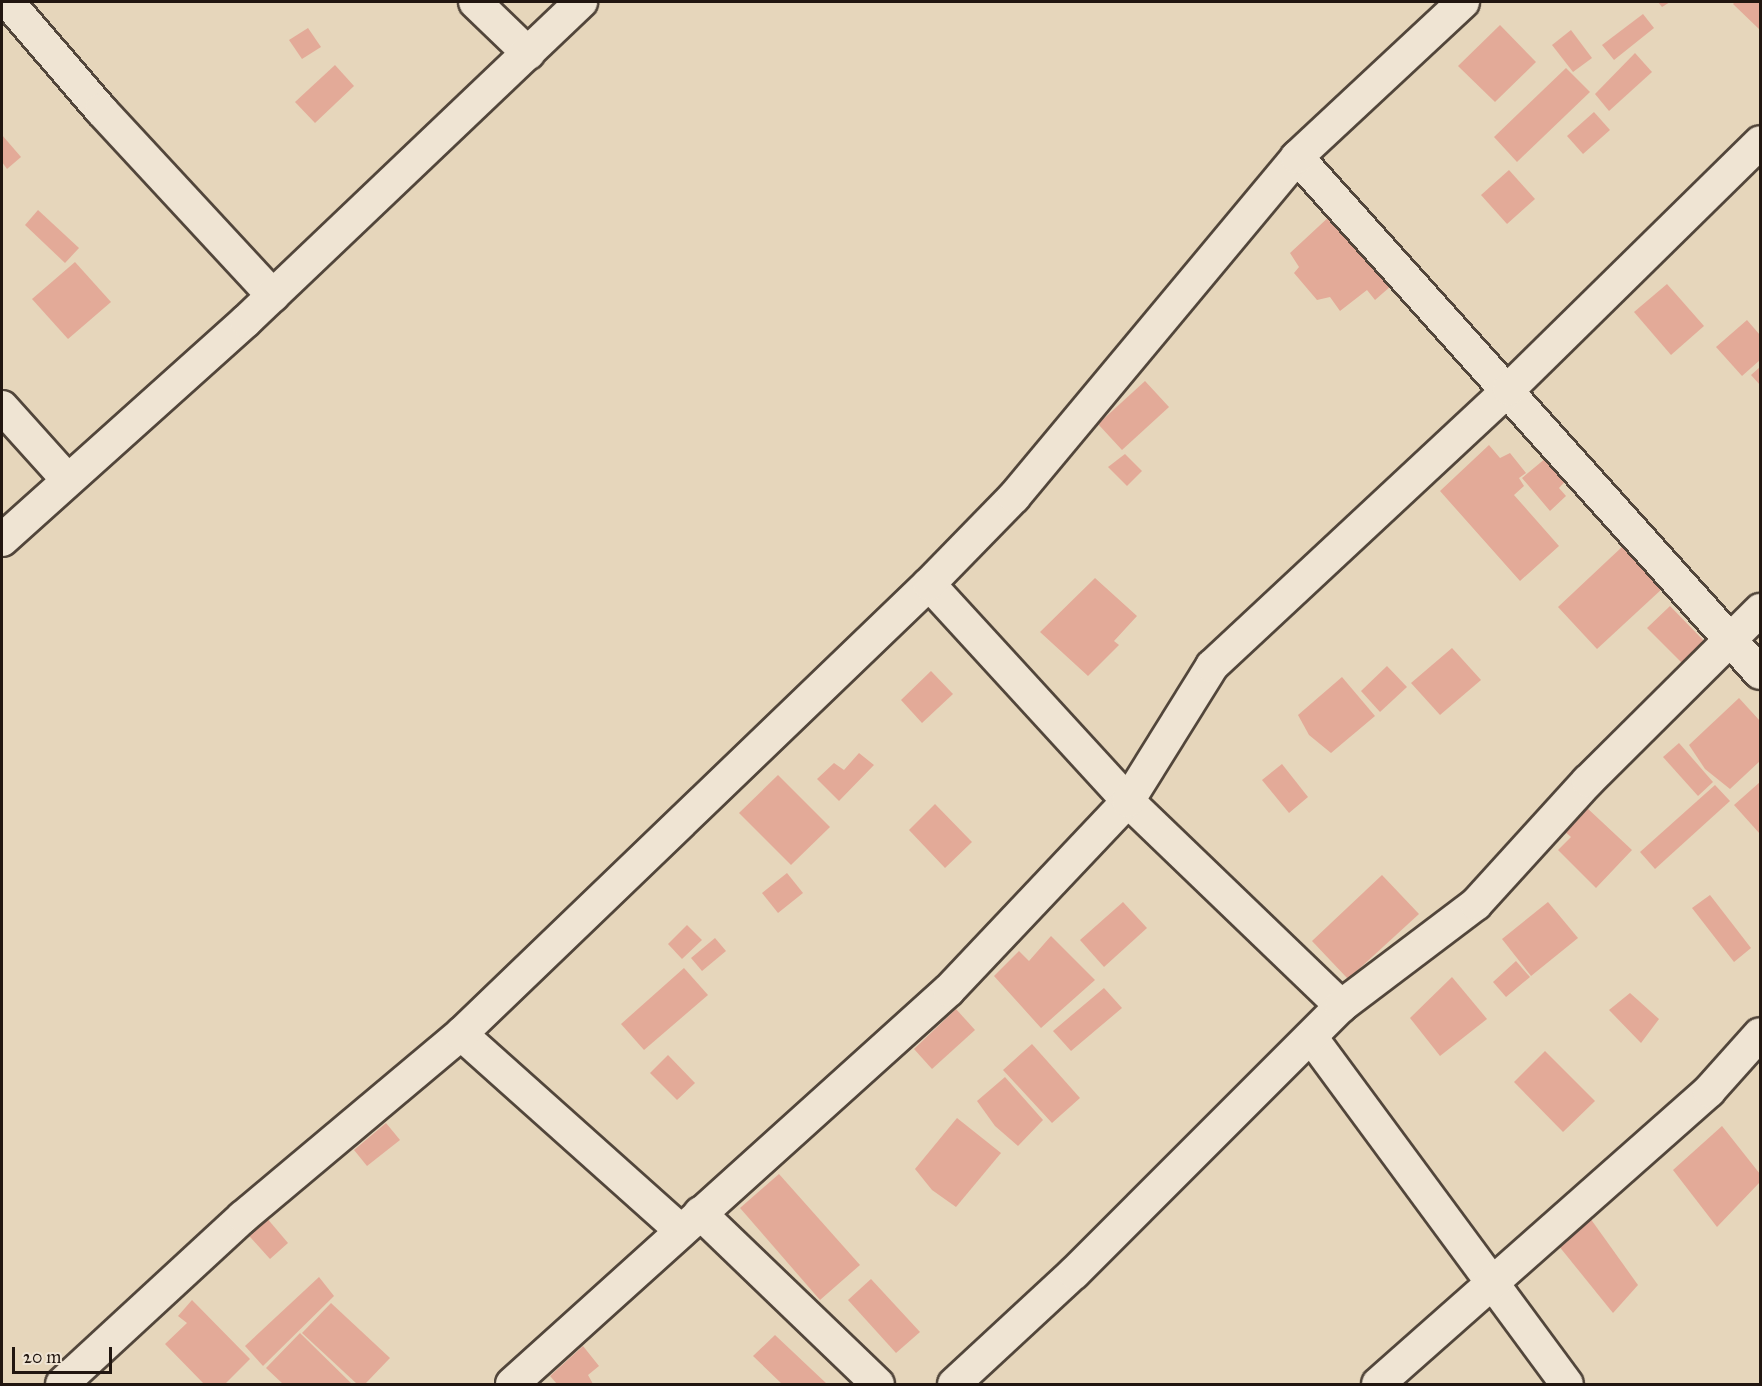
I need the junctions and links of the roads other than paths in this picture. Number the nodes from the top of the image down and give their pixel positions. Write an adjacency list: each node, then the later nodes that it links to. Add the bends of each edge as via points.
1 (8, 2): 8 (street, via 101,110)
2 (475, 2): 5 (street)
3 (581, 2): 5 (street)
4 (1463, 2): 7 (street)
5 (528, 53): 8 (street)
6 (1761, 142): 9 (street)
7 (1297, 157): 9 (street); 13 (street, via 1014,497)
8 (273, 296): 11 (street)
9 (1509, 389): 15 (street); 17 (street, via 1212,666)
10 (2, 407): 11 (street)
11 (66, 478): 12 (street)
12 (2, 540)
13 (929, 584): 17 (street); 19 (street)
14 (1761, 610): 15 (street)
15 (1731, 637): 16 (street); 18 (street, via 1588,781 1476,904)
16 (1761, 673)
17 (1128, 801): 18 (street); 22 (street, via 949,990)
18 (1341, 1006): 21 (street)
19 (461, 1034): 22 (street); 24 (street, via 243,1217)
20 (1761, 1034): 23 (street, via 1709,1091)
21 (1311, 1037): 23 (street); 27 (street, via 1074,1273)
22 (690, 1221): 25 (street); 26 (street)
23 (1492, 1283): 28 (street); 29 (street)
24 (62, 1384)
25 (512, 1384)
26 (878, 1384)
27 (954, 1384)
28 (1378, 1384)
29 (1568, 1384)

